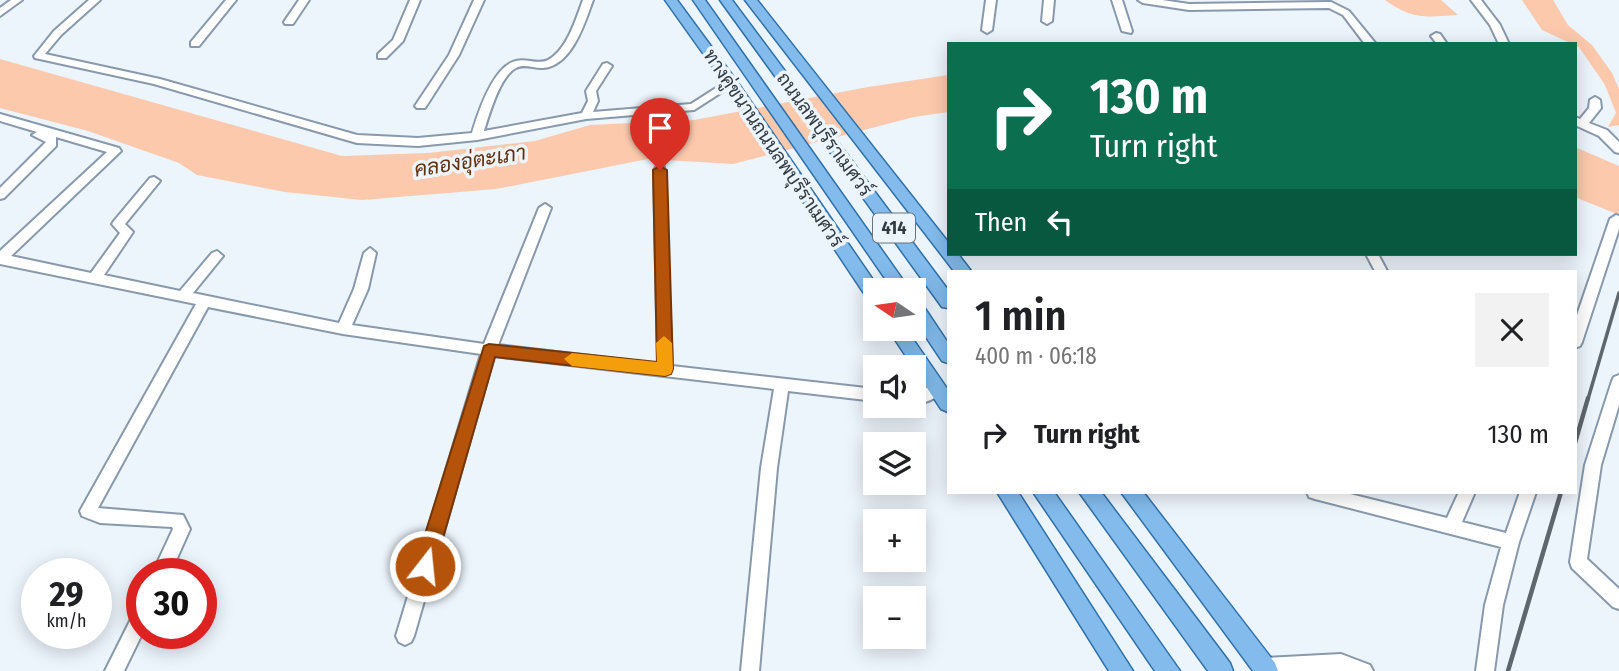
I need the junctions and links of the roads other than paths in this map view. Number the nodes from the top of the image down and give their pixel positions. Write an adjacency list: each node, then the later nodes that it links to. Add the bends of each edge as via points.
1 (17, 0): 18 (street)
2 (95, 0): 35 (street, via 44,46 39,56 156,81 357,139 418,142)
3 (231, 0): 25 (street)
4 (304, 0): 20 (street)
5 (415, 0): 26 (street, via 398,41)
6 (479, 0): 30 (street, via 468,32)
7 (588, 0): 35 (street, via 558,60 547,65 510,66 489,99)
8 (671, 0): 28 (main road, ทางคู่ขนานถนนลพบุรีราเมศวร์)
9 (699, 0): 48 (main road, ถนนลพบุรีราเมศวร์ / 414)
10 (726, 0): 52 (main road, ถนนลพบุรีราเมศวร์ / 414)
11 (751, 0): 42 (main road, 414)
12 (991, 0): 21 (street)
13 (1049, 0): 19 (street)
14 (1117, 0): 22 (street)
15 (1143, 0): 17 (street)
16 (1476, 0): 24 (street)
17 (1155, 1): 23 (street, via 1189,6 1325,4 1346,13)
18 (0, 13)
19 (1047, 21)
20 (289, 22)
21 (987, 30)
22 (1127, 31)
23 (1369, 42)
24 (1503, 42)
25 (195, 44)
26 (382, 56)
27 (607, 66): 31 (street, via 591,91 593,101)
28 (732, 84): 31 (street, via 694,107); 50 (main road, ทางคู่ขนานถนนลพบุรีราเมศวร์)
29 (1595, 100): 33 (street, via 1595,108)
30 (421, 106)
31 (586, 116): 35 (street)
32 (0, 117): 46 (street, via 115,151)
33 (1578, 122): 36 (street, via 1603,133)
34 (0, 124): 39 (street, via 53,140)
35 (477, 136)
36 (1619, 149)
37 (660, 170): 60 (street)
38 (154, 181): 49 (street, via 118,224 127,232)
39 (0, 195)
40 (545, 208): 58 (street)
41 (1616, 219): 56 (street)
42 (947, 250)
43 (370, 253): 55 (street, via 361,289)
44 (217, 256): 51 (street)
45 (951, 256): 47 (main road, 414)
46 (0, 259): 49 (street)
47 (962, 270)
48 (894, 278)
49 (94, 279): 51 (street)
50 (863, 279)
51 (182, 298): 53 (street)
52 (947, 301)
53 (204, 302): 55 (street); 75 (street, via 88,511 100,516 177,520 182,529)
54 (926, 324): 59 (main road)
55 (343, 329): 58 (street)
56 (1577, 336)
57 (907, 341): 63 (main road)
58 (489, 350): 60 (street); 77 (street)
59 (947, 355)
60 (665, 369): 62 (street)
61 (1619, 381): 76 (street, via 1592,465 1578,562)
62 (782, 383): 64 (street); 81 (street, via 769,468)
63 (943, 385): 65 (street)
64 (863, 393)
65 (926, 395)
66 (1008, 494): 82 (main road)
67 (1044, 494): 83 (main road)
68 (1090, 494): 84 (main road)
69 (1133, 494): 79 (main road)
70 (1323, 494): 73 (street)
71 (1466, 494): 73 (street)
72 (1527, 494): 74 (street)
73 (1452, 526): 74 (street)
74 (1511, 542): 86 (street, via 1494,606)
75 (169, 558)
76 (1619, 601)
77 (405, 636)
78 (126, 647): 80 (street)
79 (1267, 669): 85 (street, via 1341,663)
80 (114, 671)
81 (750, 671)
82 (1122, 671)
83 (1169, 671)
84 (1222, 671)
85 (1364, 671)
86 (1485, 671)

